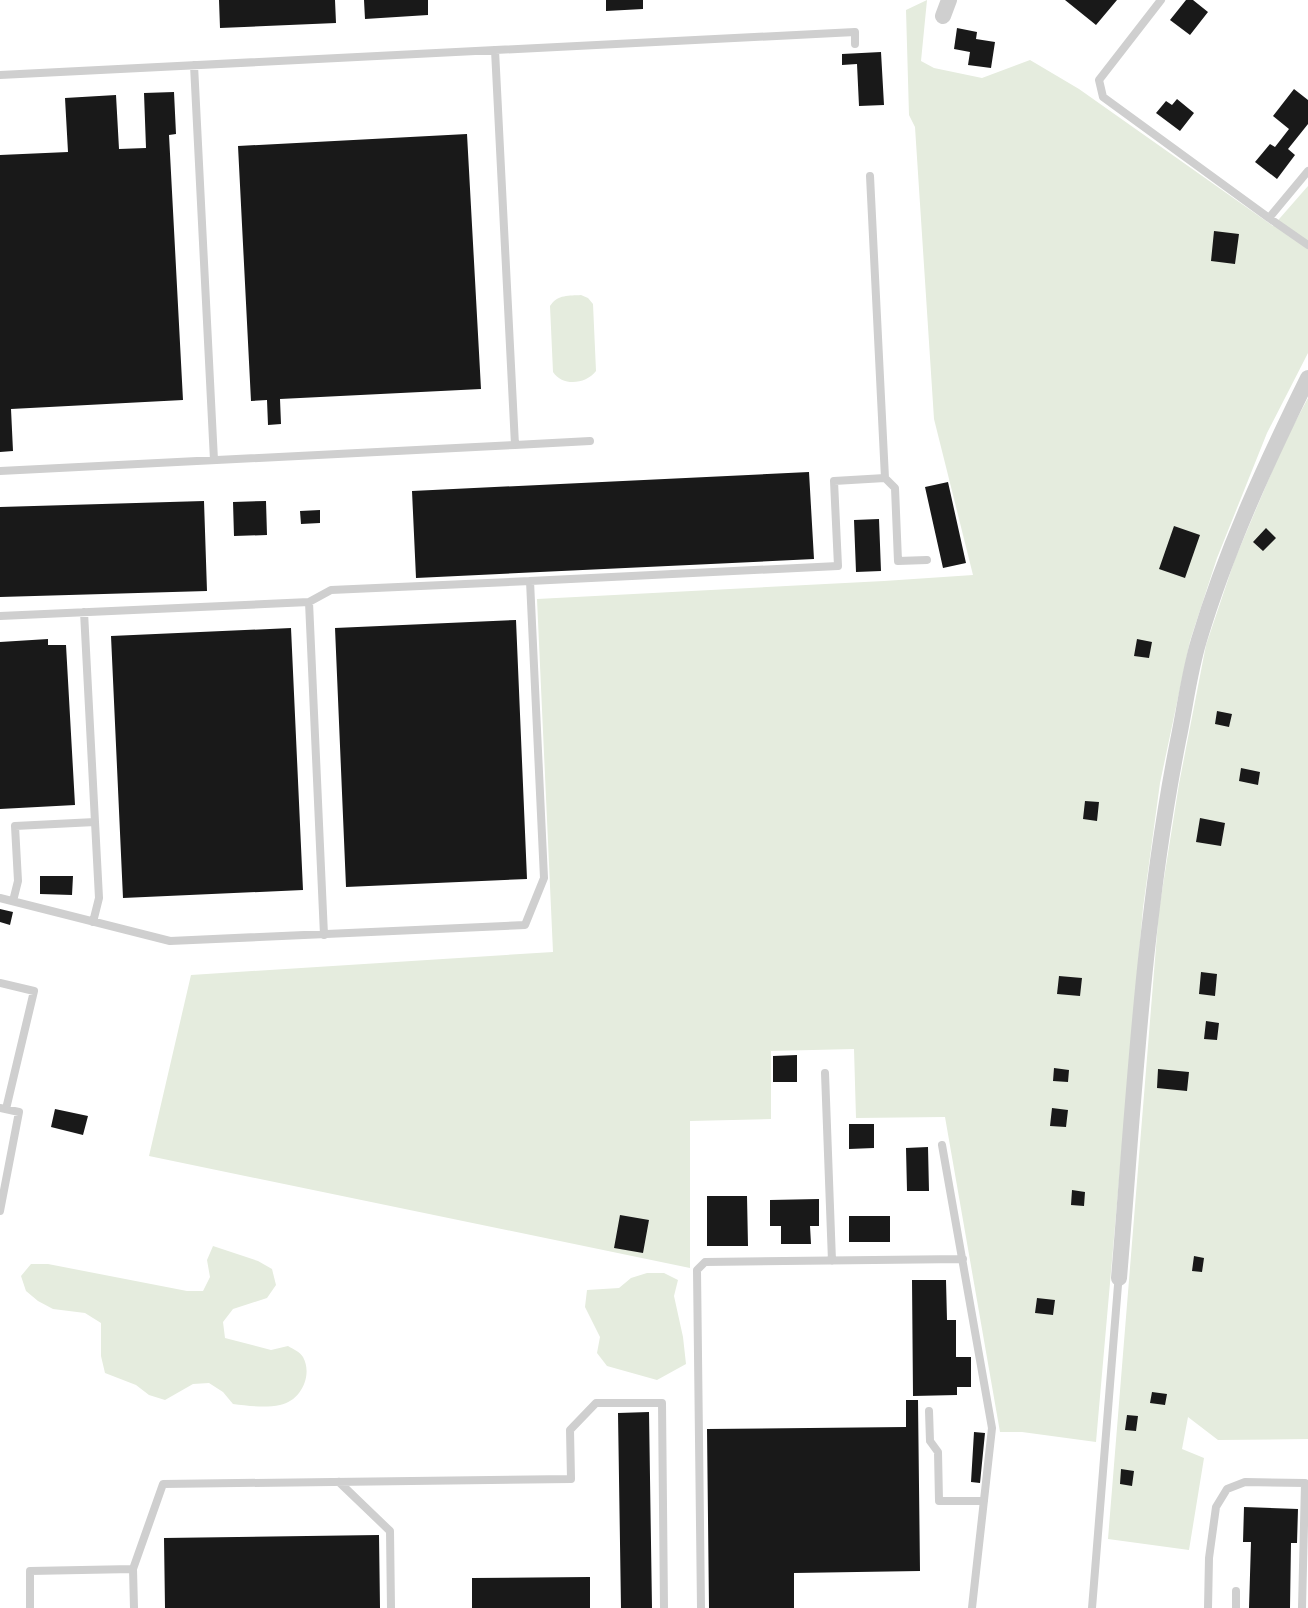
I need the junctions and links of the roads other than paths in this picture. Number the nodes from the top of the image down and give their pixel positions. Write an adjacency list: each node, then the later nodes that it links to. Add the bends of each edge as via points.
1 (1161, 0): 8 (lane, via 1099,80 1103,97)
2 (855, 44): 3 (lane, via 855,32)
3 (495, 50): 4 (lane); 12 (lane)
4 (194, 65): 5 (lane); 13 (lane)
5 (0, 75)
6 (1308, 171): 8 (lane)
7 (870, 176): 15 (lane)
8 (1269, 218): 9 (lane)
9 (1308, 245)
10 (1308, 378): 33 (street, via 1275,444 1227,558 1198,643 1169,786 1151,910)
11 (590, 441): 12 (lane)
12 (515, 445): 13 (lane)
13 (214, 460): 14 (lane)
14 (0, 471)
15 (885, 478): 16 (lane, via 896,488 898,561); 17 (lane, via 834,481 838,566)
16 (927, 560)
17 (530, 581): 18 (lane, via 331,590); 25 (lane, via 544,878 525,926)
18 (309, 602): 19 (lane); 25 (lane)
19 (84, 612): 20 (lane); 21 (lane)
20 (0, 616)
21 (95, 822): 23 (lane, via 15,826 18,881); 24 (lane, via 99,898)
22 (0, 898): 23 (lane)
23 (13, 902): 24 (lane)
24 (93, 922): 25 (lane, via 170,942)
25 (324, 935)
26 (0, 983): 28 (lane, via 34,991)
27 (825, 1073): 32 (lane)
28 (3, 1109): 30 (lane, via 19,1112)
29 (942, 1145): 31 (lane)
30 (0, 1211)
31 (963, 1259): 32 (lane); 36 (lane, via 992,1428)
32 (832, 1261): 43 (lane, via 705,1262 697,1270)
33 (1118, 1282): 45 (lane)
34 (929, 1411): 36 (lane, via 930,1441 938,1452 939,1501)
35 (339, 1482): 37 (lane, via 163,1484); 41 (lane, via 390,1531); 42 (lane, via 571,1479 570,1430 596,1403 662,1403)
36 (984, 1501): 44 (lane)
37 (133, 1569): 39 (lane, via 30,1571); 40 (lane)
38 (1236, 1592): 47 (lane)
39 (30, 1608)
40 (134, 1608)
41 (391, 1608)
42 (664, 1608)
43 (701, 1608)
44 (972, 1608)
45 (1092, 1608)
46 (1208, 1608): 48 (lane, via 1216,1507 1227,1490 1245,1482 1305,1483)
47 (1236, 1608)
48 (1302, 1608)

